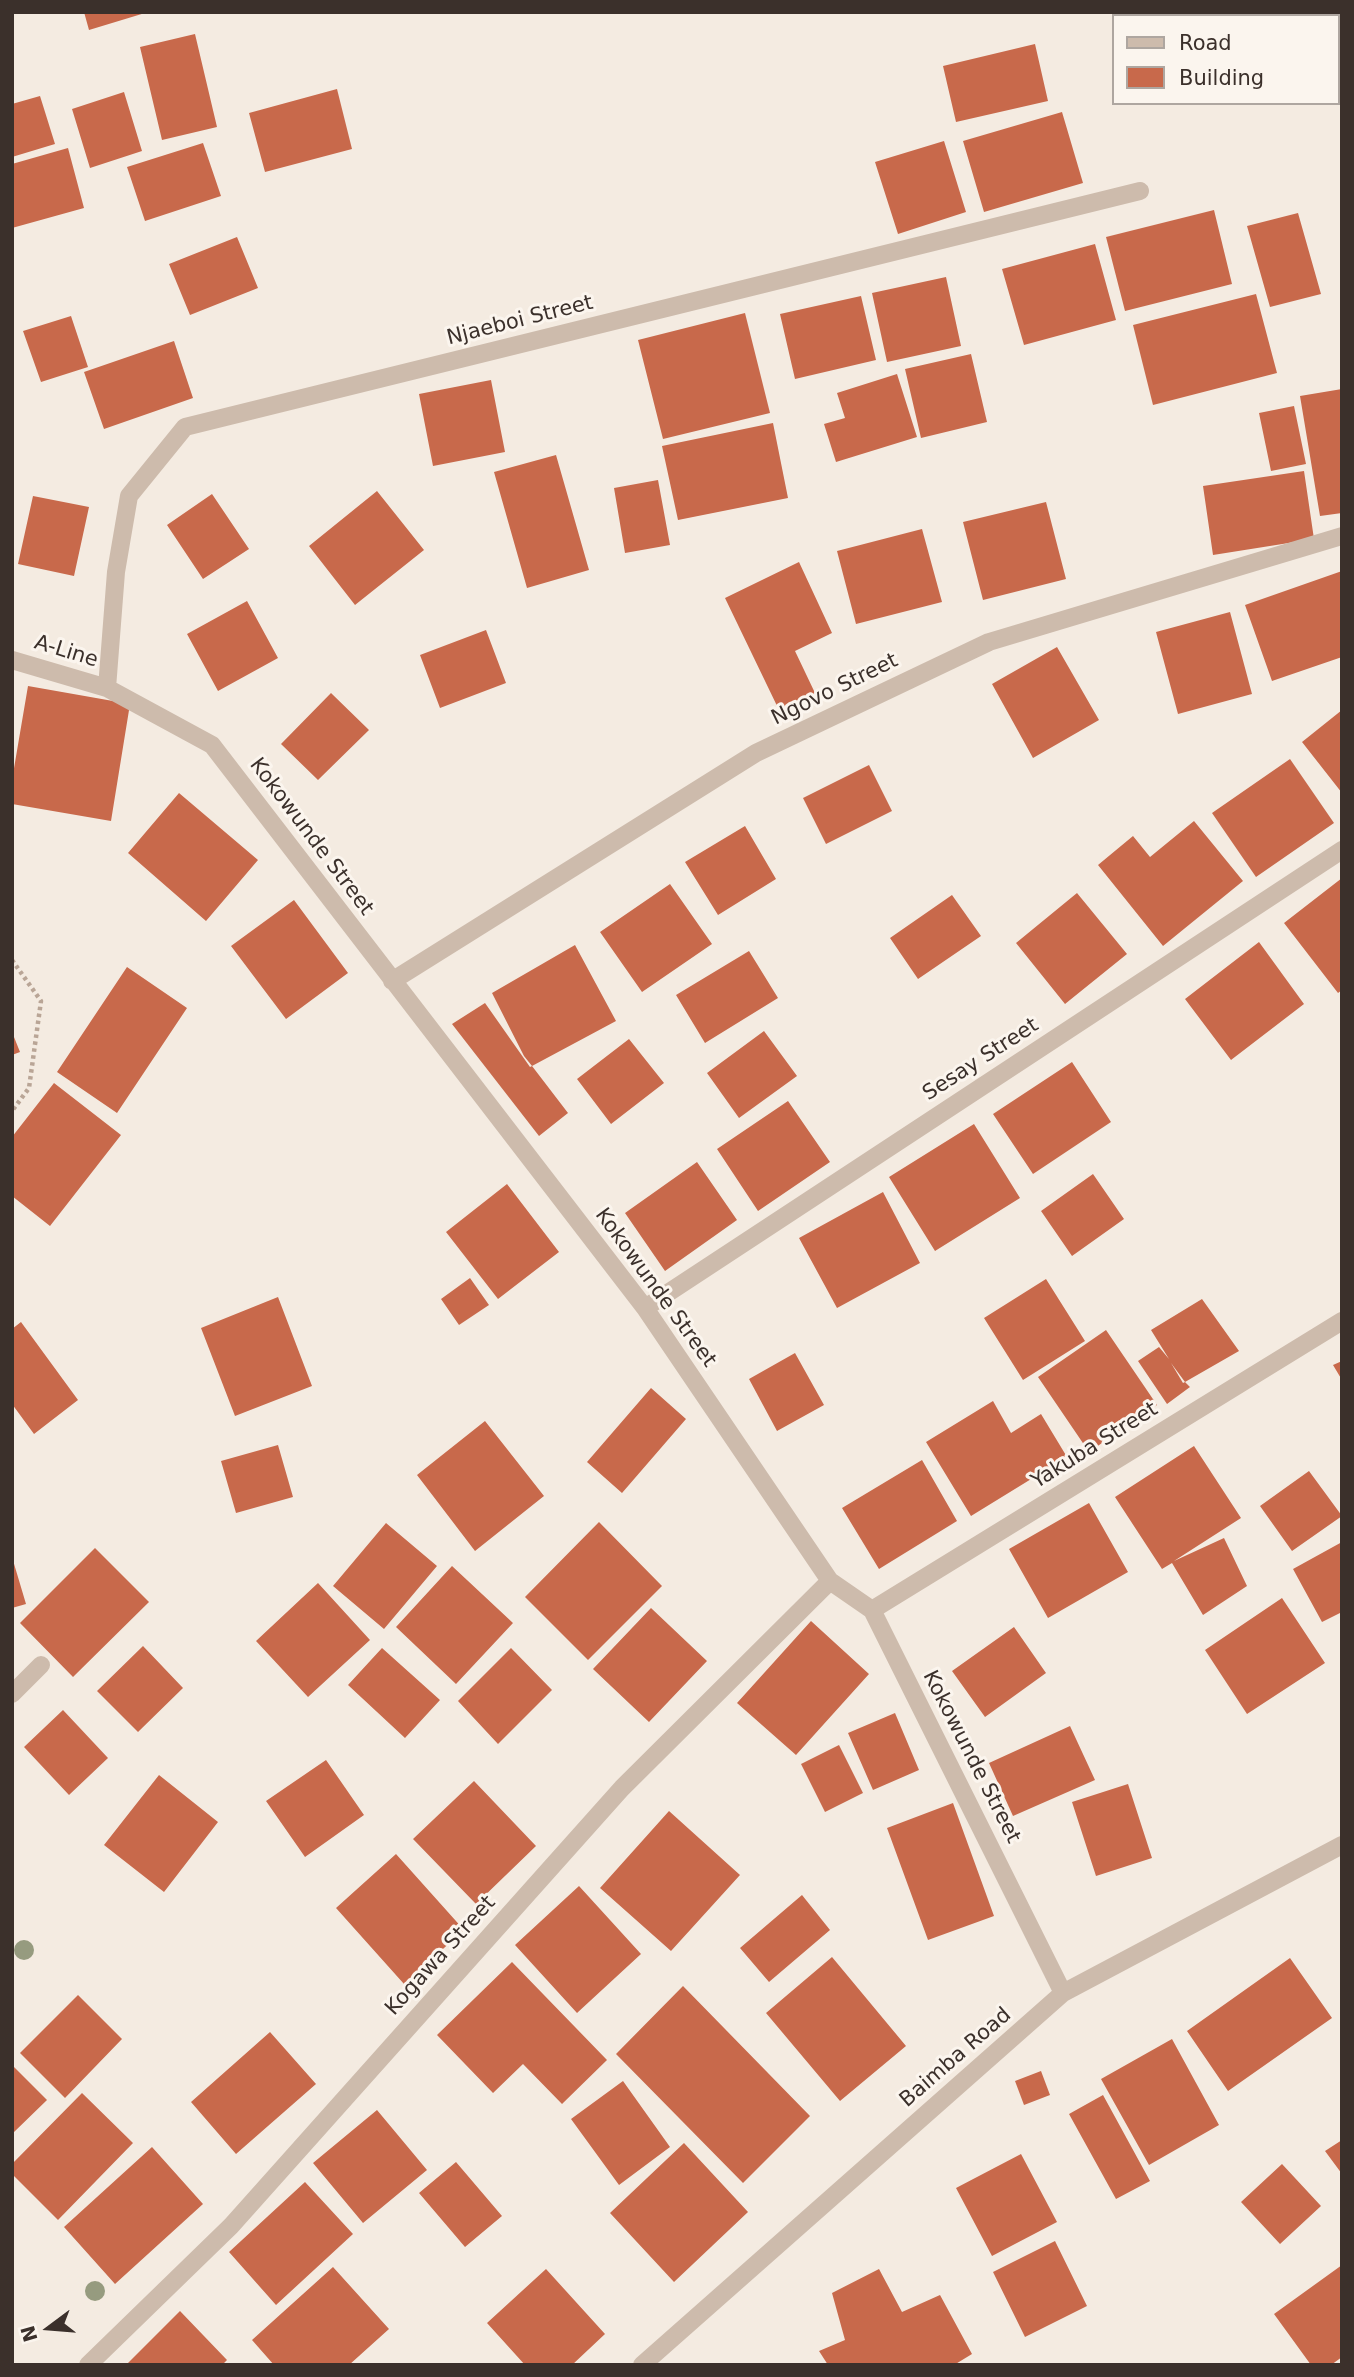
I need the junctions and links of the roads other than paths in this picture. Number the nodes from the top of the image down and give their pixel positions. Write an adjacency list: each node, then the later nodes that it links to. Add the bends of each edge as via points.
1 (1140, 191): 4 (street, Njaeboi Street, via 185,427 129,496 116,572)
2 (1342, 536): 6 (street, Ngovo Street, via 989,642 756,753)
3 (12, 660): 4 (street, A-Line)
4 (107, 688): 6 (street, Kokowunde Street, via 212,745)
5 (1342, 850): 7 (street, Sesay Street)
6 (392, 981): 7 (street, Kokowunde Street)
7 (645, 1308): 9 (street, Kokowunde Street)
8 (1342, 1321): 10 (street, Yakuba Street)
9 (830, 1581): 10 (street, Kokowunde Street); 15 (street, Kogawa Street, via 622,1788 231,2226)
10 (872, 1610): 14 (street, Kokowunde Street)
11 (41, 1665): 12 (street)
12 (12, 1694)
13 (1342, 1845): 14 (street, Baimba Road)
14 (1063, 1993): 16 (street, Baimba Road)
15 (88, 2365)
16 (642, 2365)

